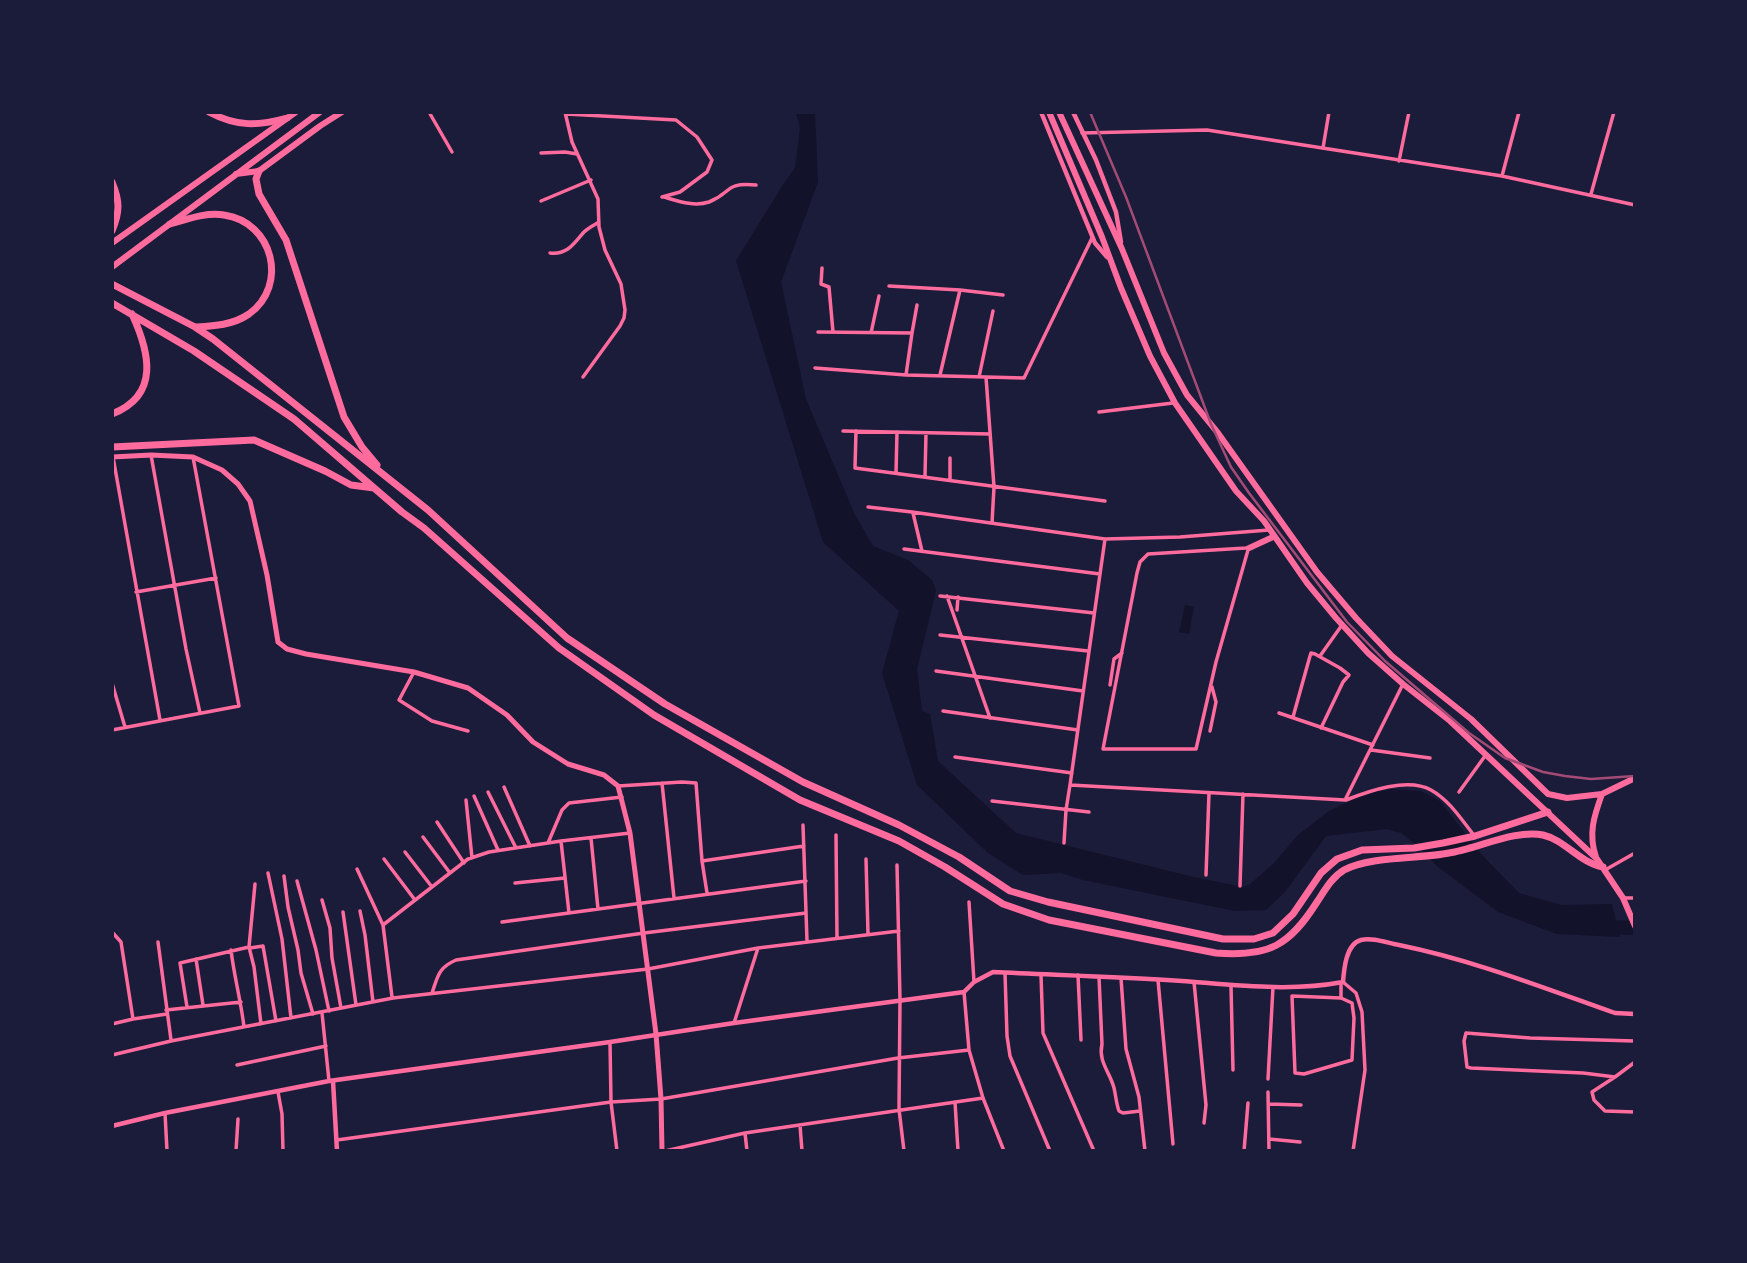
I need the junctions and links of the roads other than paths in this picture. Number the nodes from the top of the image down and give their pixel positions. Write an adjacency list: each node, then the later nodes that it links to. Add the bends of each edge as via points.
1 (209, 112): 15 (highway, via 237,124)
2 (296, 112): 15 (highway)
3 (320, 112): 23 (highway)
4 (342, 112): 22 (highway)
5 (429, 112): 18 (street)
6 (1041, 112): 34 (street)
7 (1049, 112): 38 (highway)
8 (1059, 112): 36 (highway)
9 (1073, 112): 16 (street)
10 (1329, 112): 17 (street)
11 (1409, 112): 21 (street)
12 (1519, 112): 24 (street)
13 (1614, 112): 28 (street)
14 (565, 113): 20 (street); 27 (street, via 676,120 697,137 712,160 707,172 680,192 662,197 694,204 710,202 736,184)
15 (287, 118): 35 (highway)
16 (1082, 133): 17 (street, via 1207,130); 36 (street, via 1116,212)
17 (1323, 149): 21 (street)
18 (452, 152)
19 (541, 153): 20 (street)
20 (577, 154): 25 (street)
21 (1399, 161): 24 (street)
22 (258, 171): 23 (highway); 75 (highway, via 259,194 286,240 344,417)
23 (234, 175): 32 (highway)
24 (1502, 176): 28 (street)
25 (591, 180): 29 (street); 31 (street)
26 (112, 182): 33 (highway, via 119,200)
27 (755, 185)
28 (1591, 194): 30 (street)
29 (541, 201)
30 (1635, 205)
31 (599, 222): 37 (street, via 567,250); 58 (street, via 605,250 621,284 625,310 620,326)
32 (170, 224): 39 (highway); 50 (highway, via 213,214 235,217 256,229 270,254 270,281 260,304 233,322)
33 (112, 231)
34 (1092, 237): 38 (street); 60 (street, via 1024,378)
35 (112, 243)
36 (1122, 249): 137 (highway, via 1164,353 1187,395 1356,618 1392,656 1471,719 1548,793 1567,798)
37 (551, 253)
38 (1110, 261): 61 (highway)
39 (112, 267)
40 (822, 268): 52 (street, via 821,284 829,286)
41 (112, 284): 50 (highway)
42 (889, 286): 43 (street)
43 (960, 290): 44 (street); 57 (street)
44 (1003, 295)
45 (879, 296): 53 (street)
46 (112, 303): 49 (highway)
47 (916, 305): 54 (street)
48 (993, 311): 59 (street)
49 (131, 313): 63 (highway, via 147,354 146,375 138,396); 79 (highway, via 294,419)
50 (195, 327): 75 (highway)
51 (818, 332): 52 (street)
52 (833, 332): 53 (street)
53 (872, 333): 54 (street)
54 (912, 333): 56 (street)
55 (816, 368): 56 (street)
56 (906, 375): 57 (street)
57 (940, 375): 59 (street)
58 (583, 377)
59 (979, 377): 60 (street)
60 (986, 377): 68 (street)
61 (1175, 403): 62 (street); 84 (highway, via 1236,491)
62 (1099, 412)
63 (112, 414)
64 (843, 431): 65 (street)
65 (856, 432): 66 (street); 74 (street, via 855,468)
66 (897, 432): 67 (street); 74 (street)
67 (926, 433): 68 (street); 76 (street)
68 (990, 434): 78 (street)
69 (112, 447): 79 (highway, via 254,440 351,485)
70 (150, 455): 71 (main road); 72 (main road); 90 (street)
71 (112, 457): 91 (street)
72 (193, 457): 89 (street); 104 (main road, via 222,470 250,501 278,642 306,654)
73 (950, 458): 77 (street)
74 (896, 473): 76 (street)
75 (385, 475): 150 (highway, via 567,638 665,704 803,782 947,850 1010,891 1223,939 1254,939 1273,933 1293,914 1321,873 1337,859 1362,850 1414,848)
76 (925, 477): 77 (street)
77 (950, 480): 78 (street)
78 (994, 486): 80 (street); 83 (street)
79 (375, 488): 170 (highway, via 559,648 654,715 800,800 899,841 1003,904 1049,920 1238,955 1265,951 1287,940 1330,882 1344,870 1366,862 1418,858 1545,835)
80 (1105, 501)
81 (868, 507): 82 (street)
82 (912, 512): 83 (street); 87 (street)
83 (992, 523): 85 (street)
84 (1273, 534): 85 (street); 97 (highway); 101 (street, via 1247,548 1148,554 1137,573); 109 (street, via 1248,550)
85 (1105, 540): 88 (street)
86 (904, 549): 87 (street)
87 (922, 551): 88 (street)
88 (1100, 574): 96 (street)
89 (216, 579): 90 (street); 112 (street, via 239,706)
90 (174, 586): 91 (street); 112 (street)
91 (136, 593): 116 (street)
92 (940, 596): 93 (street)
93 (947, 596): 94 (street); 99 (street)
94 (958, 597): 95 (street); 96 (street)
95 (957, 610)
96 (1094, 613): 100 (street)
97 (1342, 625): 102 (street); 107 (highway)
98 (940, 635): 99 (street)
99 (961, 638): 100 (street); 105 (street)
100 (1089, 652): 110 (street)
101 (1122, 653): 108 (street, via 1115,659); 109 (street, via 1103,749 1196,749)
102 (1320, 656): 115 (street, via 1311,653); 118 (street, via 1349,675)
103 (936, 671): 105 (street)
104 (414, 672): 121 (street, via 399,700 432,721); 131 (main road, via 468,688 507,715 533,742)
105 (976, 677): 110 (street); 114 (street)
106 (112, 683): 117 (street)
107 (1403, 684): 123 (street); 124 (highway)
108 (1110, 685)
109 (1211, 685): 122 (street, via 1216,702)
110 (1083, 691): 120 (street)
111 (943, 711): 114 (street)
112 (201, 713): 116 (street)
113 (1279, 713): 115 (street)
114 (990, 718): 120 (street)
115 (1293, 718): 118 (street)
116 (160, 720): 117 (street)
117 (125, 727): 119 (street)
118 (1321, 728): 123 (street)
119 (112, 730)
120 (1078, 730): 127 (street)
121 (468, 731)
122 (1210, 731)
123 (1372, 748): 126 (street); 141 (street)
124 (1486, 754): 134 (street); 145 (highway)
125 (955, 757): 127 (street)
126 (1430, 758)
127 (1072, 773): 130 (street)
128 (1635, 778): 137 (highway)
129 (662, 783): 131 (street); 166 (street, via 696,783); 183 (street)
130 (1070, 785): 135 (street); 143 (street)
131 (618, 786): 139 (main road)
132 (504, 787): 156 (street)
133 (488, 792): 158 (street)
134 (1459, 792)
135 (1209, 793): 136 (street); 173 (street)
136 (1243, 794): 141 (street); 180 (street)
137 (1602, 794): 165 (highway, via 1591,832)
138 (474, 796): 159 (street)
139 (622, 797): 148 (main road); 154 (street, via 569,803)
140 (466, 800): 162 (street)
141 (1345, 800): 150 (street, via 1372,790 1410,785 1430,789 1447,802)
142 (992, 801): 143 (street)
143 (1066, 810): 144 (street); 155 (street)
144 (1089, 812)
145 (1548, 812): 150 (highway); 165 (highway)
146 (437, 822): 167 (street)
147 (803, 825): 157 (street)
148 (631, 833): 152 (street); 189 (main road)
149 (836, 835): 202 (street)
150 (1471, 836)
151 (423, 837): 172 (street)
152 (591, 838): 153 (street); 190 (street)
153 (561, 841): 154 (street); 175 (street)
154 (548, 843): 156 (street)
155 (1063, 843)
156 (530, 846): 158 (street)
157 (804, 846): 166 (street); 177 (street)
158 (516, 848): 159 (street)
159 (498, 850): 162 (street)
160 (405, 852): 181 (street)
161 (1635, 853): 170 (street)
162 (472, 858): 167 (street)
163 (384, 859): 187 (street)
164 (866, 859): 201 (street)
165 (1597, 859): 170 (highway)
166 (702, 861): 182 (street)
167 (464, 863): 172 (street)
168 (897, 865): 198 (street)
169 (357, 869): 196 (street)
170 (1604, 869): 184 (highway)
171 (268, 873): 237 (street)
172 (450, 873): 181 (street)
173 (1206, 875)
174 (284, 876): 235 (street)
175 (565, 878): 178 (street); 193 (street)
176 (297, 881): 232 (street)
177 (806, 881): 182 (street); 194 (street)
178 (515, 883)
179 (256, 884): 205 (street)
180 (1240, 886)
181 (432, 887): 187 (street)
182 (707, 894): 183 (street)
183 (674, 898): 189 (street)
184 (1623, 898): 185 (street); 197 (highway)
185 (1635, 898)
186 (322, 900): 231 (street)
187 (415, 900): 196 (street)
188 (969, 902): 216 (street)
189 (639, 903): 190 (street); 200 (main road)
190 (598, 909): 193 (street)
191 (360, 911): 227 (street)
192 (343, 912): 229 (street)
193 (569, 913): 195 (street)
194 (806, 913): 200 (street); 204 (street)
195 (502, 922)
196 (383, 925): 223 (street)
197 (1635, 926)
198 (899, 931): 201 (street); 225 (street)
199 (112, 932): 238 (street, via 121,942)
200 (643, 933): 209 (main road); 222 (street, via 456,960 440,971)
201 (867, 934): 202 (street)
202 (837, 938): 204 (street)
203 (158, 942): 233 (street)
204 (807, 942): 206 (street)
205 (250, 948): 207 (street); 239 (street, via 263,946); 242 (street)
206 (758, 948): 209 (street); 240 (street)
207 (231, 950): 208 (street); 226 (street)
208 (196, 958): 228 (street); 230 (street, via 180,963)
209 (648, 969): 222 (street); 244 (main road)
210 (1005, 973): 211 (street); 216 (street, via 993,972); 294 (street, via 1010,1056)
211 (1041, 974): 212 (street); 295 (street, via 1043,1033)
212 (1078, 975): 213 (street); 245 (street)
213 (1099, 976): 214 (street); 269 (street, via 1102,1061 1115,1088 1119,1111)
214 (1121, 978): 215 (street); 269 (street, via 1126,1049)
215 (1158, 980): 217 (street); 281 (street)
216 (974, 982): 221 (street)
217 (1194, 982): 219 (street); 273 (street)
218 (1342, 983): 220 (street); 224 (street); 236 (street, via 1351,947 1361,940 1375,940 1491,969 1615,1013); 299 (street, via 1356,993 1362,1012 1366,1070)
219 (1231, 986): 220 (street); 255 (street)
220 (1273, 987): 257 (street)
221 (964, 992): 225 (street); 250 (street)
222 (432, 993): 223 (street)
223 (393, 998): 227 (street)
224 (1341, 998): 224 (street, via 1292,996 1295,1073 1352,1060 1352,1003)
225 (900, 1000): 240 (street); 252 (street)
226 (241, 1002): 228 (street); 243 (street)
227 (373, 1002): 229 (street)
228 (203, 1005): 230 (street)
229 (356, 1005): 231 (street)
230 (187, 1007): 233 (street)
231 (341, 1009): 232 (street)
232 (329, 1011): 234 (street)
233 (167, 1012): 238 (street); 246 (street)
234 (322, 1013): 235 (street); 249 (street)
235 (313, 1014): 237 (street)
236 (1635, 1014)
237 (291, 1018): 239 (street)
238 (133, 1019): 241 (street)
239 (276, 1021): 242 (street)
240 (734, 1023): 244 (street)
241 (112, 1024)
242 (261, 1024): 243 (street)
243 (244, 1027): 246 (street)
244 (656, 1034): 248 (street); 262 (main road)
245 (1081, 1040)
246 (171, 1041): 251 (street)
247 (1635, 1041): 256 (street, via 1466,1033 1467,1067 1471,1069)
248 (610, 1042): 258 (street); 263 (street)
249 (326, 1046): 254 (street); 258 (street)
250 (969, 1050): 252 (street); 261 (street)
251 (112, 1055)
252 (898, 1058): 262 (street); 268 (street)
253 (1635, 1062): 256 (street)
254 (237, 1065)
255 (1233, 1070)
256 (1615, 1077): 270 (street, via 1592,1092 1594,1100 1605,1111)
257 (1268, 1079)
258 (331, 1081): 259 (street); 279 (street)
259 (278, 1092): 271 (street); 285 (street)
260 (1268, 1092): 266 (street)
261 (982, 1098): 264 (street); 293 (street)
262 (661, 1099): 263 (street); 288 (main road)
263 (611, 1102): 279 (street); 287 (street)
264 (956, 1102): 268 (street); 292 (street)
265 (1248, 1103): 297 (street)
266 (1269, 1104): 267 (street); 278 (street)
267 (1301, 1105)
268 (899, 1109): 274 (street); 291 (street)
269 (1140, 1111): 296 (street)
270 (1634, 1111)
271 (165, 1113): 275 (street); 283 (street)
272 (238, 1119): 284 (street)
273 (1204, 1123)
274 (800, 1124): 276 (street); 290 (street)
275 (112, 1126)
276 (744, 1133): 288 (street); 289 (street)
277 (112, 1136): 282 (street)
278 (1269, 1139): 280 (street); 298 (street)
279 (337, 1140): 286 (street)
280 (1300, 1142)
281 (1173, 1144)
282 (112, 1151)
283 (167, 1151)
284 (236, 1151)
285 (283, 1151)
286 (337, 1151)
287 (617, 1151)
288 (664, 1151)
289 (747, 1151)
290 (802, 1151)
291 (904, 1151)
292 (958, 1151)
293 (1004, 1151)
294 (1050, 1151)
295 (1094, 1151)
296 (1145, 1151)
297 (1244, 1151)
298 (1269, 1151)
299 (1353, 1151)

